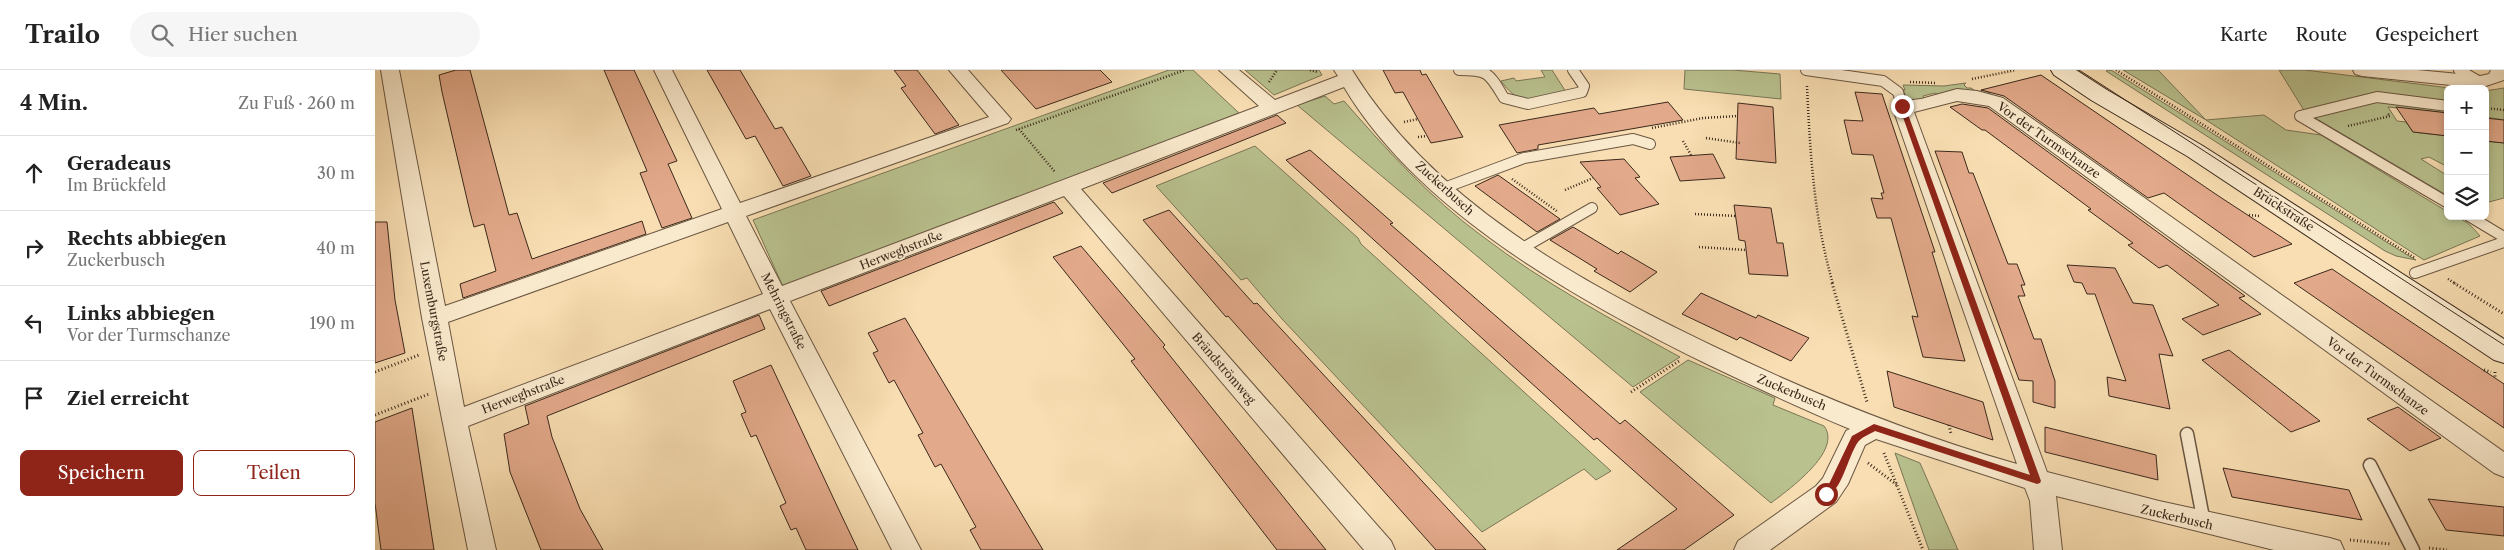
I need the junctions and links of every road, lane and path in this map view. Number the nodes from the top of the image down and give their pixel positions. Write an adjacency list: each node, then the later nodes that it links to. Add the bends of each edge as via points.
1 (390, 70): 57 (street, Luxemburgstraße)
2 (663, 70): 41 (street, Mehringstraße)
3 (958, 70): 26 (street)
4 (1228, 70): 20 (street)
5 (1277, 70): 20 (path)
6 (1459, 70): 7 (lane, via 1490,74 1504,98 1525,104 1582,92 1584,86)
7 (1573, 70)
8 (1806, 70): 22 (lane, via 1883,81 1898,92)
9 (2062, 70): 61 (main road, Brückstraße, via 2195,151)
10 (2095, 70): 53 (main road, Brückstraße)
11 (2116, 70): 53 (path)
12 (2362, 70): 15 (street)
13 (2459, 70): 17 (lane)
14 (2500, 70): 17 (street, via 2496,78)
15 (2409, 73): 17 (street)
16 (1346, 74): 20 (street, Herweghstraße); 37 (street, Zuckerbusch, via 1396,141)
17 (2480, 82)
18 (1807, 83): 68 (path, via 1811,168 1823,251)
19 (2377, 97): 21 (lane); 28 (path, via 2390,116); 28 (lane, via 2300,116)
20 (1267, 98): 36 (street, Herweghstraße)
21 (2444, 105)
22 (1902, 106): 72 (street, Vor der Turmschanze, via 1915,107 1959,95 1996,102); 73 (street)
23 (2489, 108): 24 (path)
24 (2504, 110)
25 (1737, 116): 27 (path, via 1703,118)
26 (1010, 124): 36 (path); 41 (street)
27 (1647, 129)
28 (2325, 131): 39 (lane)
29 (1705, 138): 31 (path)
30 (1683, 141): 33 (path)
31 (1741, 143)
32 (1650, 144): 37 (lane, via 1633,139 1525,158)
33 (1691, 155)
34 (1507, 176): 46 (path)
35 (1593, 178): 38 (path)
36 (1067, 186): 55 (street, Herweghstraße); 80 (street, Brändströmweg)
37 (1444, 188): 51 (street, Zuckerbusch)
38 (1565, 190)
39 (2444, 201)
40 (1592, 208): 46 (lane)
41 (735, 213): 55 (street, Mehringstraße); 57 (street)
42 (1695, 214): 43 (path)
43 (1736, 216)
44 (2257, 217): 47 (path)
45 (2476, 220): 48 (lane)
46 (1571, 221): 51 (lane)
47 (2258, 221)
48 (2504, 237)
49 (2504, 242): 53 (lane)
50 (1699, 248): 52 (path)
51 (1521, 249): 68 (street, Zuckerbusch, via 1591,293 1696,348)
52 (1746, 250)
53 (2418, 267): 58 (main road, Brückstraße)
54 (2444, 276): 56 (path)
55 (776, 298): 67 (street, Herweghstraße); 79 (street, Mehringstraße)
56 (2504, 314)
57 (435, 318): 59 (street, Luxemburgstraße)
58 (2504, 330)
59 (440, 348): 62 (path); 64 (street, Luxemburgstraße)
60 (1687, 356): 65 (path)
61 (2499, 362): 63 (path)
62 (375, 372)
63 (2495, 378)
64 (448, 387): 66 (path); 67 (street, Luxemburgstraße)
65 (1631, 392)
66 (375, 415)
67 (454, 421): 78 (street, Luxemburgstraße)
68 (1874, 428): 73 (street, Zuckerbusch); 74 (path); 81 (street, via 1855,438 1826,494)
69 (2187, 434): 75 (lane)
70 (1865, 461): 74 (path)
71 (2370, 465): 77 (lane)
72 (2504, 466)
73 (2037, 481): 75 (street, Zuckerbusch); 83 (street, via 2044,500)
74 (1897, 485): 82 (path)
75 (2204, 524): 76 (street, Zuckerbusch)
76 (2338, 545): 77 (path)
77 (2412, 548): 84 (path)
78 (482, 550)
79 (907, 550)
80 (1381, 550)
81 (1748, 550)
82 (1923, 550)
83 (2048, 550)
84 (2447, 550)

